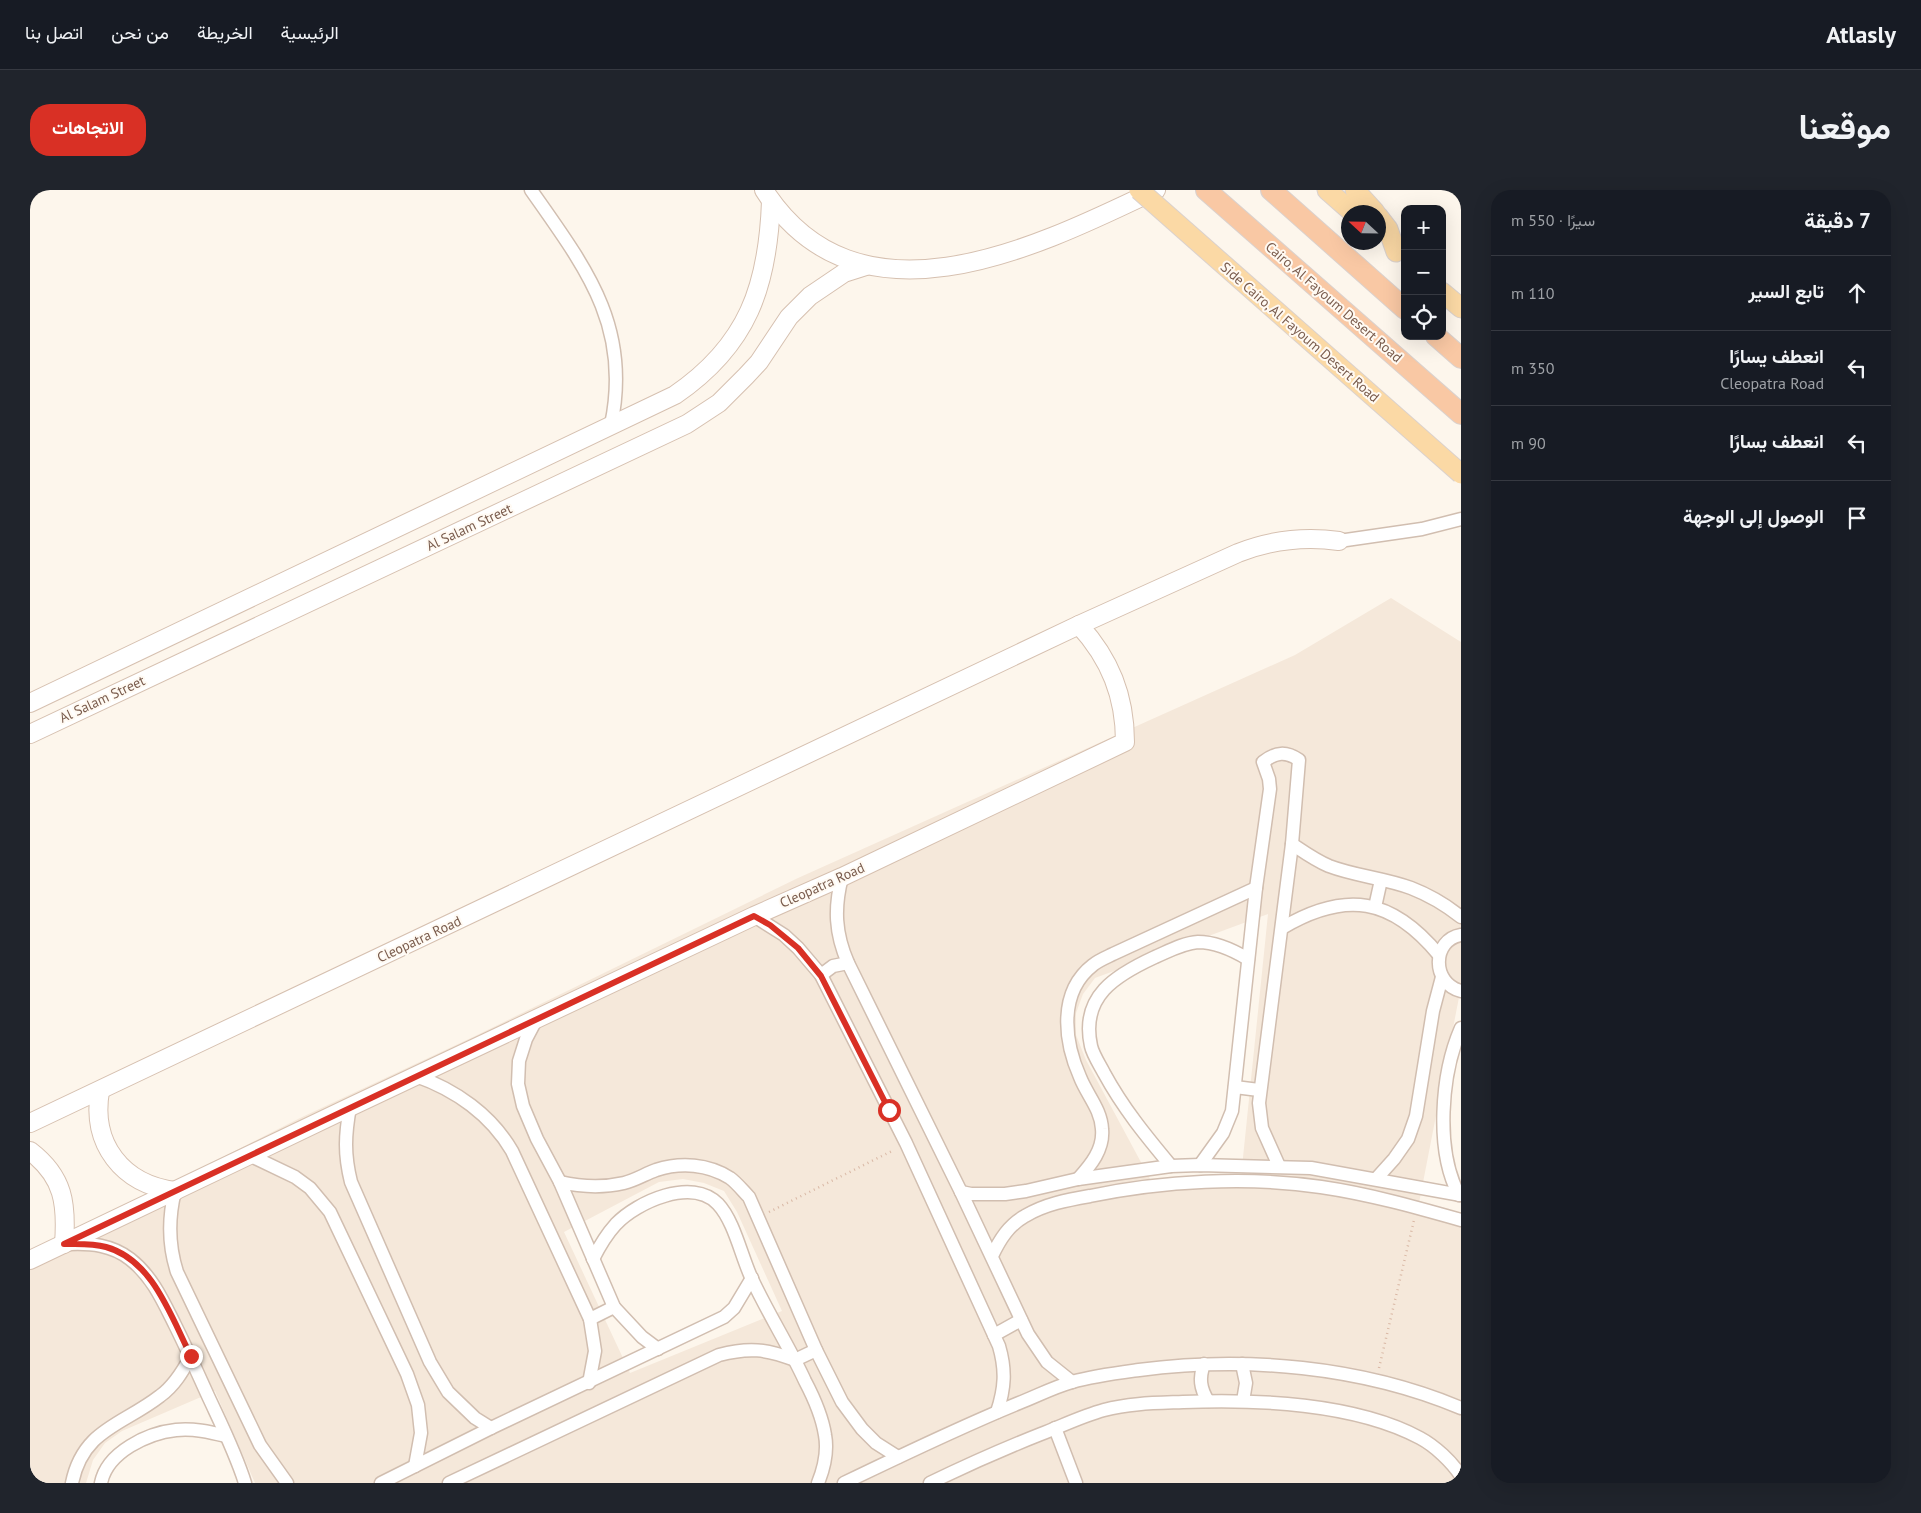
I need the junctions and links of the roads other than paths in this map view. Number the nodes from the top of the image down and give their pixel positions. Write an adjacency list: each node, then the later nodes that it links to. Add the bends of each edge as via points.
1 (531, 190): 21 (street, via 591,282 607,316 617,370)
2 (1139, 190): 22 (main road, Side Cairo, Al Fayoum Desert Road, bridge)
3 (1156, 190): 14 (main road, via 1015,251 939,269)
4 (1206, 190): 20 (highway, Cairo, Al Fayoum Desert Road)
5 (1271, 190): 16 (highway)
6 (1327, 190): 9 (main road)
7 (1356, 190): 10 (main road)
8 (767, 195): 14 (main road, via 790,223 813,241); 21 (main road, Al Salam Street, via 768,240 761,280 751,307 732,341 691,384)
9 (1344, 205)
10 (1369, 205)
11 (1386, 226): 13 (main road)
12 (1386, 243): 13 (main road)
13 (1400, 256)
14 (866, 266): 26 (main road, Al Salam Street, via 844,273 810,296 789,317 746,376 687,424)
15 (1446, 295): 17 (main road)
16 (1401, 304)
17 (1461, 308)
18 (1441, 340): 19 (highway)
19 (1461, 358)
20 (1461, 414)
21 (611, 425): 25 (main road, Al Salam Street)
22 (1461, 474)
23 (1461, 519): 24 (street, via 1422,529)
24 (1339, 541): 27 (main road, Cleopatra Road, via 1298,538 1254,547)
25 (310, 569): 26 (main road); 28 (main road, Al Salam Street)
26 (323, 594): 29 (main road, Al Salam Street)
27 (1079, 625): 31 (main road, Cleopatra Road, via 1100,650 1115,678 1123,710 1125,742); 50 (main road, Cleopatra Road)
28 (30, 704)
29 (30, 734)
30 (1292, 844): 32 (street, via 1327,865); 33 (street, via 1299,760 1291,754 1281,753 1271,755 1264,762 1270,789); 37 (street)
31 (842, 877): 35 (main road, Cleopatra Road); 41 (street, via 836,912 841,946)
32 (1381, 880): 34 (street); 36 (street, via 1430,896)
33 (1256, 888): 40 (street); 58 (street, via 1106,957 1093,964 1078,980 1068,1001 1068,1041 1080,1078 1100,1113 1103,1131 1100,1149 1091,1166)
34 (1375, 907): 37 (street, via 1343,904 1327,907); 39 (street, via 1406,921)
35 (754, 916): 42 (street, via 798,948); 45 (main road, Cleopatra Road)
36 (1461, 916)
37 (1282, 928): 49 (street)
38 (1461, 935): 39 (street, via 1446,944)
39 (1440, 955): 43 (street, via 1438,966)
40 (1248, 959): 48 (street); 56 (street, via 1224,947 1198,942 1186,944 1118,976 1103,989 1093,1007 1089,1027 1092,1048 1100,1066 1132,1119)
41 (848, 963): 42 (street, via 833,966); 63 (street)
42 (821, 976): 75 (street, via 906,1143)
43 (1442, 977): 44 (street, via 1452,989); 59 (street, via 1433,1011 1416,1116 1408,1139)
44 (1461, 991)
45 (536, 1020): 47 (main road, Cleopatra Road); 60 (street, via 519,1061 518,1084 529,1122)
46 (1461, 1028): 64 (street, via 1450,1059 1444,1108 1445,1155 1451,1180)
47 (416, 1076): 51 (main road, Cleopatra Road); 73 (street, via 463,1099 491,1122 504,1138)
48 (1235, 1087): 49 (street); 55 (street, via 1228,1122)
49 (1259, 1090): 57 (street, via 1262,1128)
50 (100, 1091): 52 (main road, Cleopatra Road); 61 (main road, via 99,1124 112,1156 139,1181)
51 (350, 1107): 54 (main road, Cleopatra Road); 88 (street, via 345,1154 351,1182 430,1362 448,1392 462,1407)
52 (30, 1123)
53 (30, 1151): 67 (main road, via 47,1166 59,1186 66,1210)
54 (249, 1155): 61 (main road, Cleopatra Road); 92 (street, via 295,1177 310,1188 330,1212 407,1374 418,1405 421,1433)
55 (1200, 1165): 56 (street); 57 (street)
56 (1171, 1166): 58 (street)
57 (1279, 1166): 59 (street, via 1311,1168)
58 (1078, 1179): 62 (street)
59 (1376, 1180): 64 (street)
60 (560, 1182): 69 (street); 77 (street, via 609,1186 681,1165 707,1168 730,1179 749,1197)
61 (175, 1191): 67 (main road, Cleopatra Road); 97 (street, via 169,1232 177,1272 260,1445)
62 (1026, 1191): 63 (street, via 1004,1194); 65 (street)
63 (961, 1192): 68 (street)
64 (1460, 1195)
65 (1033, 1211): 66 (street, via 1057,1202 1125,1188 1196,1182 1277,1182 1371,1196); 68 (street, via 1012,1225 999,1240)
66 (1461, 1220)
67 (64, 1244): 70 (main road, Cleopatra Road); 78 (street, via 106,1247 119,1252 140,1268 157,1289)
68 (992, 1256): 74 (street)
69 (593, 1259): 71 (street, via 602,1241 632,1211 650,1201 687,1192 703,1195 717,1204 727,1218); 72 (street)
70 (30, 1260)
71 (752, 1278): 76 (street, via 734,1308 724,1317); 79 (street)
72 (614, 1307): 73 (street); 76 (street)
73 (590, 1320): 83 (street, via 595,1351)
74 (1021, 1320): 75 (street); 82 (street, via 1041,1355)
75 (994, 1335): 87 (street, via 1005,1376)
76 (658, 1349): 83 (street)
77 (816, 1350): 79 (street); 91 (street, via 852,1416 876,1442)
78 (191, 1356): 90 (street); 94 (street, via 175,1383 161,1396 94,1439 82,1454)
79 (795, 1360): 99 (street, via 757,1349 719,1355); 100 (street, via 818,1407 825,1434 825,1460)
80 (1204, 1364): 81 (street); 82 (street, via 1118,1373); 84 (street, via 1200,1383)
81 (1242, 1364): 85 (street, via 1246,1382); 86 (street, via 1291,1367 1376,1381 1407,1388)
82 (1072, 1382): 87 (street)
83 (589, 1383): 88 (street)
84 (1208, 1401): 85 (street); 89 (street, via 1104,1410)
85 (1243, 1401): 93 (street, via 1344,1413 1396,1427 1422,1439)
86 (1461, 1408)
87 (997, 1412): 91 (street)
88 (491, 1428): 92 (street)
89 (1055, 1428): 102 (street); 103 (street)
90 (226, 1436): 95 (street, via 202,1430 152,1435 130,1446 110,1462); 96 (street)
91 (898, 1457): 101 (street)
92 (415, 1466): 98 (street)
93 (1461, 1476)
94 (72, 1483)
95 (101, 1483)
96 (245, 1483)
97 (287, 1483)
98 (381, 1483)
99 (449, 1483)
100 (818, 1483)
101 (844, 1483)
102 (930, 1483)
103 (1076, 1483)

